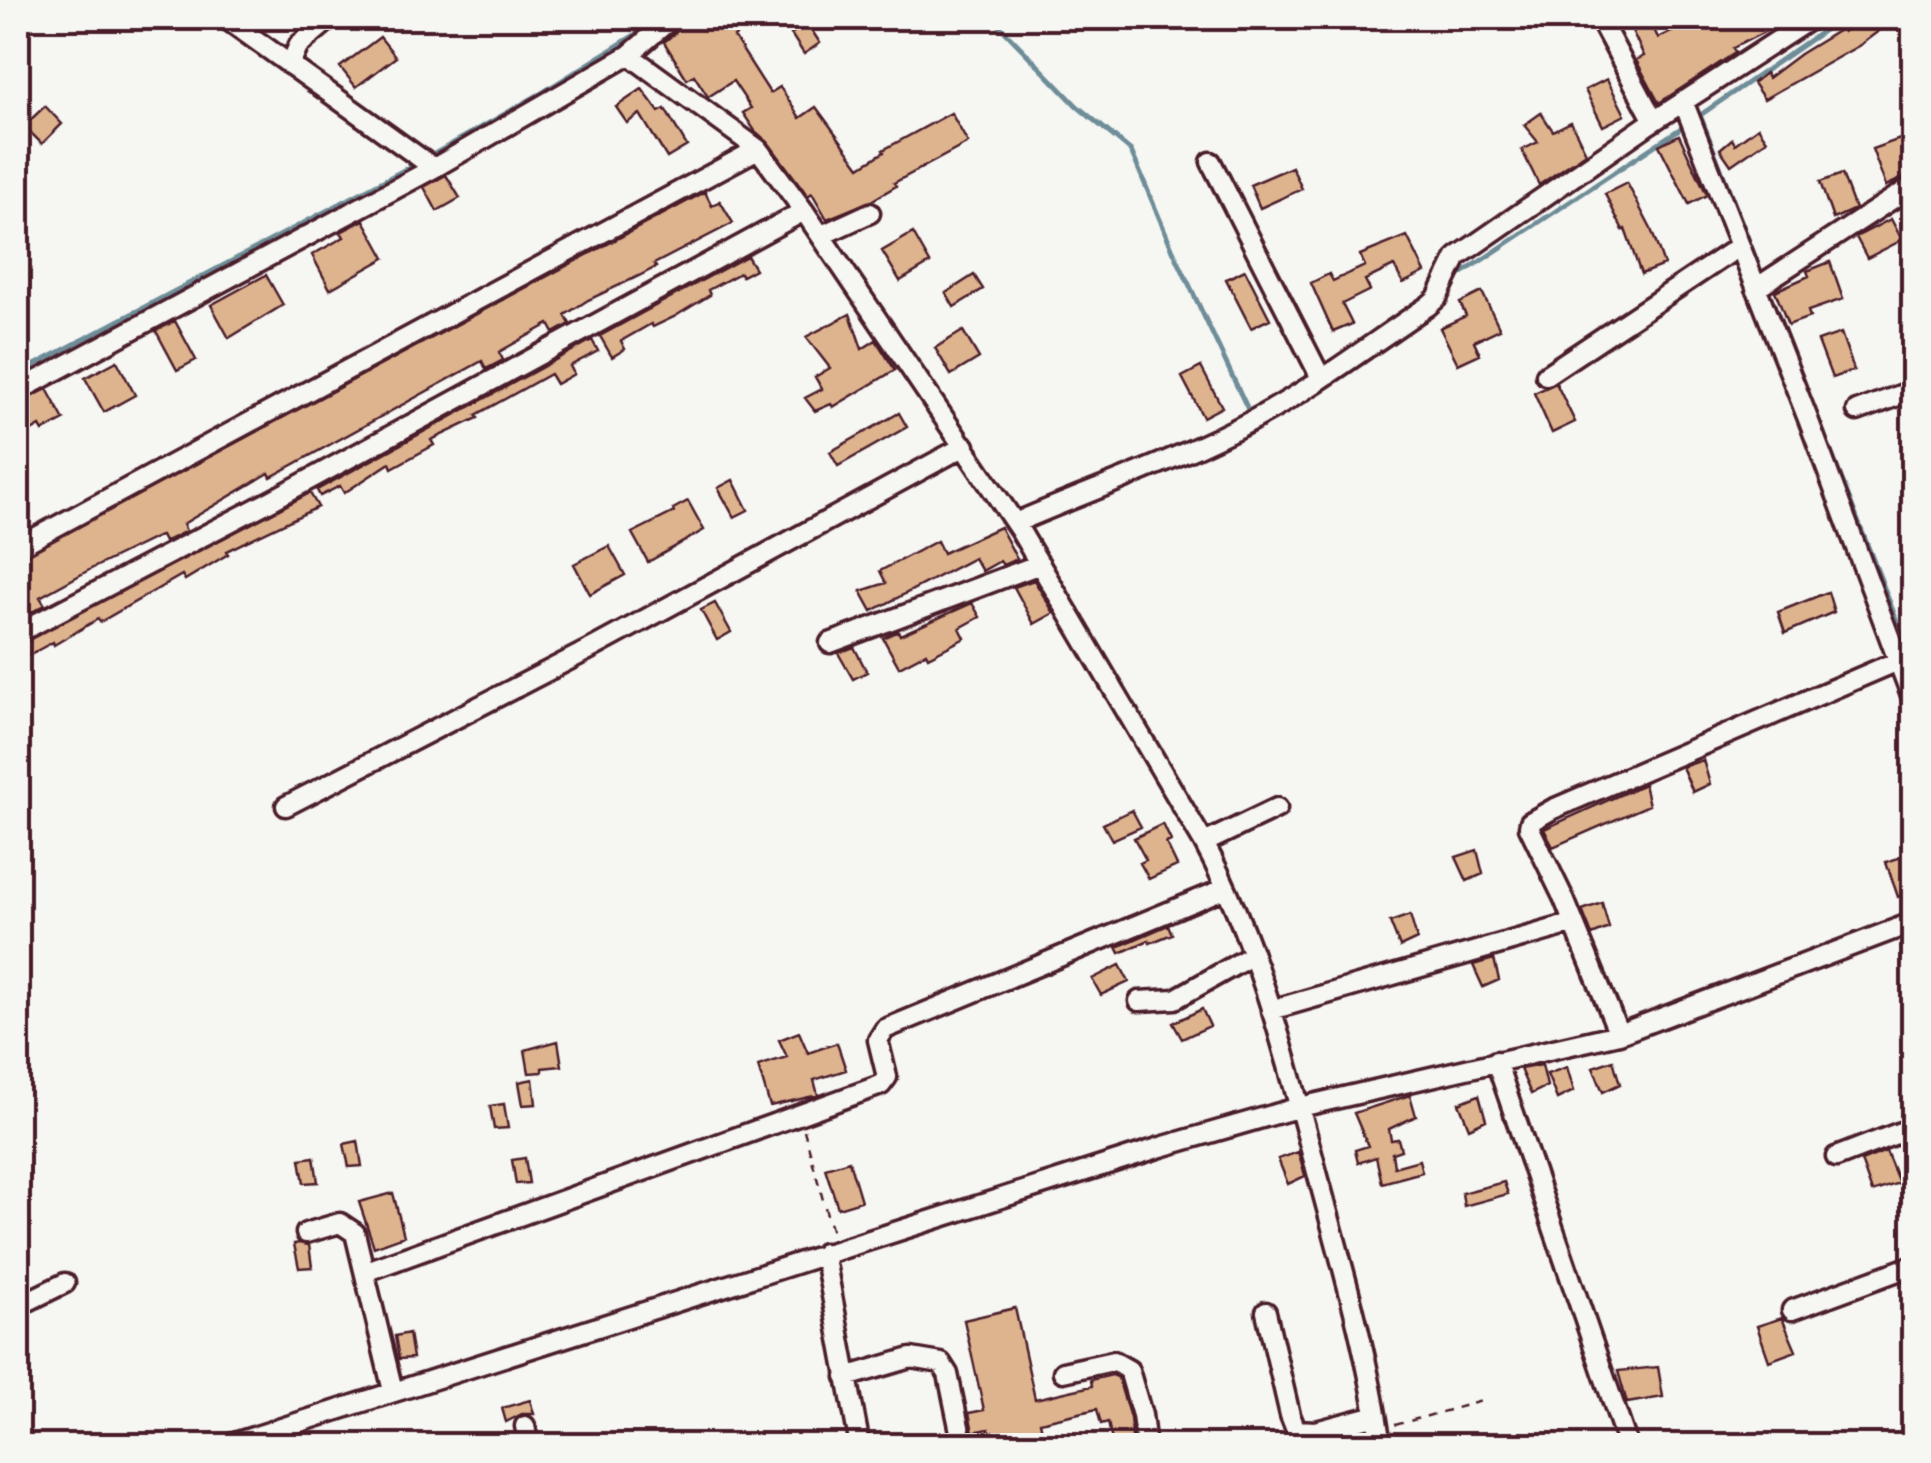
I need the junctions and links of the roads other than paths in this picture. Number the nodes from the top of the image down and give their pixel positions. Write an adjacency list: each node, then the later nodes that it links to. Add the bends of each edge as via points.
1 (224, 18): 7 (street)
2 (331, 18): 7 (street, via 299,46)
3 (672, 18): 6 (street)
4 (1599, 18): 9 (street)
5 (1812, 18): 8 (street)
6 (629, 55): 10 (street); 12 (street)
7 (290, 65): 12 (street)
8 (1683, 101): 9 (street); 17 (street)
9 (1654, 120): 20 (street, via 1457,257 1437,298)
10 (758, 149): 14 (street); 26 (street)
11 (1211, 162): 20 (street)
12 (434, 168): 22 (street)
13 (1914, 186): 18 (street)
14 (804, 212): 16 (street); 28 (street)
15 (870, 213): 16 (street)
16 (822, 235): 24 (street)
17 (1740, 246): 18 (street); 19 (street)
18 (1756, 288): 30 (street)
19 (1546, 376)
20 (1321, 378): 25 (street, via 1216,438)
21 (1914, 390): 23 (street)
22 (18, 391)
23 (1857, 411)
24 (965, 446): 25 (street); 32 (street)
25 (1015, 522): 27 (street)
26 (18, 547)
27 (1040, 564): 29 (street); 34 (street)
28 (18, 634)
29 (830, 644)
30 (1898, 662): 31 (street); 37 (street, via 1532,820 1529,827)
31 (1914, 703)
32 (286, 806)
33 (1277, 808): 34 (street)
34 (1204, 843): 35 (street)
35 (1226, 888): 38 (street); 49 (street, via 890,1026 878,1036 884,1082)
36 (1914, 922): 41 (street)
37 (1574, 923): 40 (street); 41 (street)
38 (1251, 956): 39 (street, via 1176,999); 40 (street)
39 (1139, 1001)
40 (1271, 1010): 43 (street)
41 (1619, 1034): 42 (street)
42 (1484, 1063): 43 (street); 63 (street)
43 (1300, 1107): 47 (street); 57 (street)
44 (1914, 1127): 45 (street)
45 (1836, 1157)
46 (306, 1232): 49 (street, via 346,1224)
47 (830, 1251): 55 (street); 56 (street)
48 (1914, 1265): 52 (street)
49 (366, 1270): 56 (street)
50 (65, 1283): 51 (street)
51 (18, 1306)
52 (1792, 1310)
53 (1266, 1312): 57 (street, via 1296,1430)
54 (1064, 1372): 62 (street, via 1113,1361 1129,1370)
55 (846, 1377): 60 (street); 61 (street, via 911,1358 941,1363)
56 (393, 1392): 58 (street)
57 (1378, 1430)
58 (267, 1439): 59 (street)
59 (226, 1446)
60 (860, 1446)
61 (963, 1446)
62 (1146, 1446)
63 (1628, 1446)

